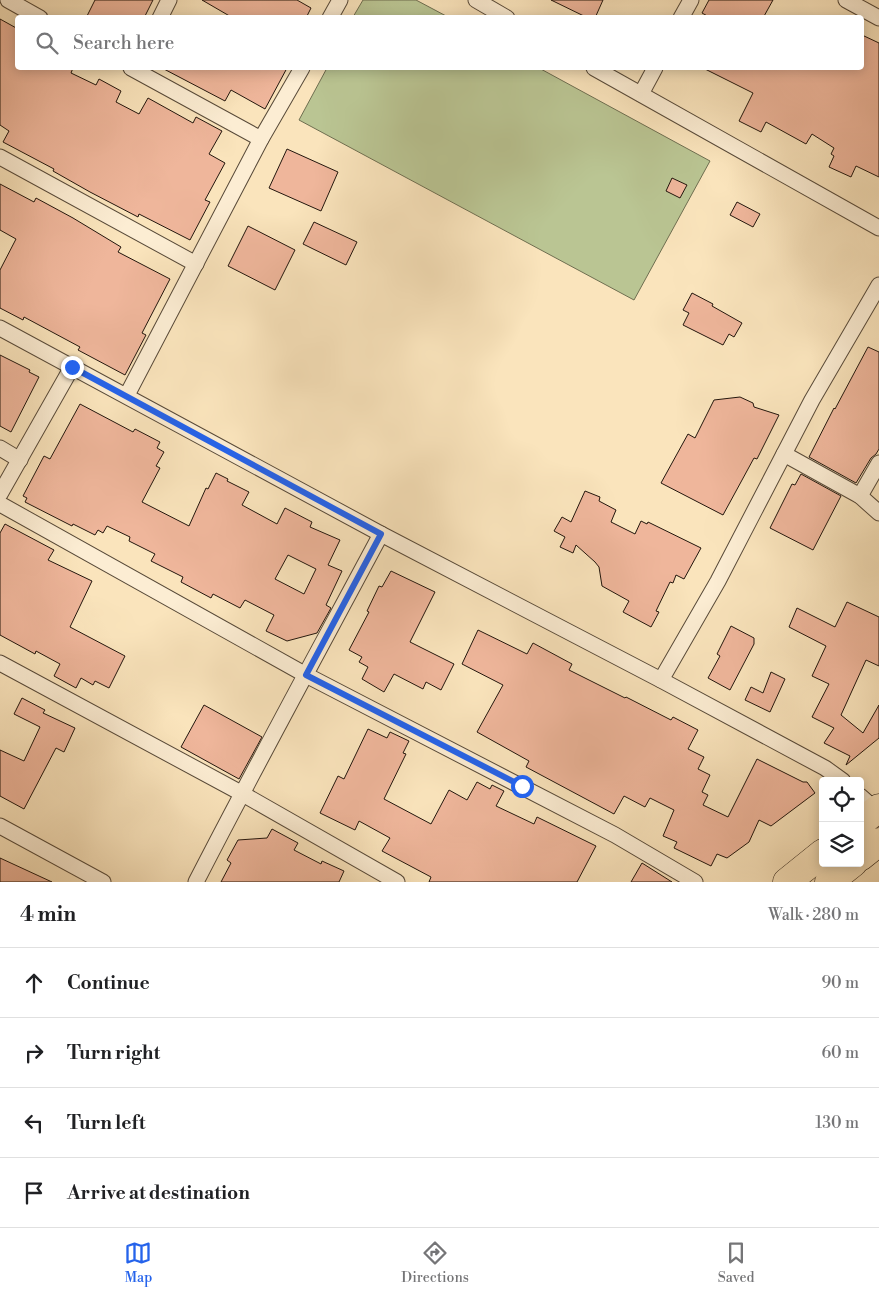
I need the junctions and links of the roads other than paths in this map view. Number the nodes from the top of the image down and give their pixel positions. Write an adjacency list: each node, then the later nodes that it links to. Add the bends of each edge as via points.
1 (8, 0): 7 (street)
2 (169, 0): 8 (street)
3 (340, 0): 9 (street)
4 (476, 0): 10 (street)
5 (691, 0): 11 (street)
6 (846, 0): 12 (street)
7 (35, 15)
8 (162, 15)
9 (332, 15)
10 (502, 15)
11 (683, 15)
12 (879, 18)
13 (137, 70): 18 (street)
14 (301, 70): 18 (street)
15 (598, 70): 17 (street)
16 (654, 70): 17 (street)
17 (641, 94): 20 (street)
18 (262, 139): 21 (street)
19 (0, 157): 21 (street)
20 (879, 228)
21 (196, 264): 25 (street)
22 (879, 285): 27 (street)
23 (0, 328): 24 (street)
24 (72, 367): 25 (street); 28 (street)
25 (127, 395): 34 (street)
26 (0, 448): 28 (street)
27 (784, 454): 31 (street); 37 (street)
28 (20, 460): 30 (street)
29 (879, 463): 31 (street)
30 (0, 494)
31 (860, 496): 33 (street)
32 (0, 504): 36 (street)
33 (879, 513)
34 (381, 534): 36 (street); 37 (street)
35 (0, 663): 39 (street)
36 (306, 675): 39 (street); 48 (street, via 615,834)
37 (661, 680): 38 (street)
38 (837, 777)
39 (241, 793): 46 (street); 47 (street)
40 (0, 826): 45 (street)
41 (879, 842): 42 (highway)
42 (864, 855)
43 (819, 856): 49 (highway)
44 (848, 867): 50 (highway)
45 (103, 882)
46 (196, 882)
47 (397, 882)
48 (695, 882)
49 (787, 882)
50 (829, 882)

